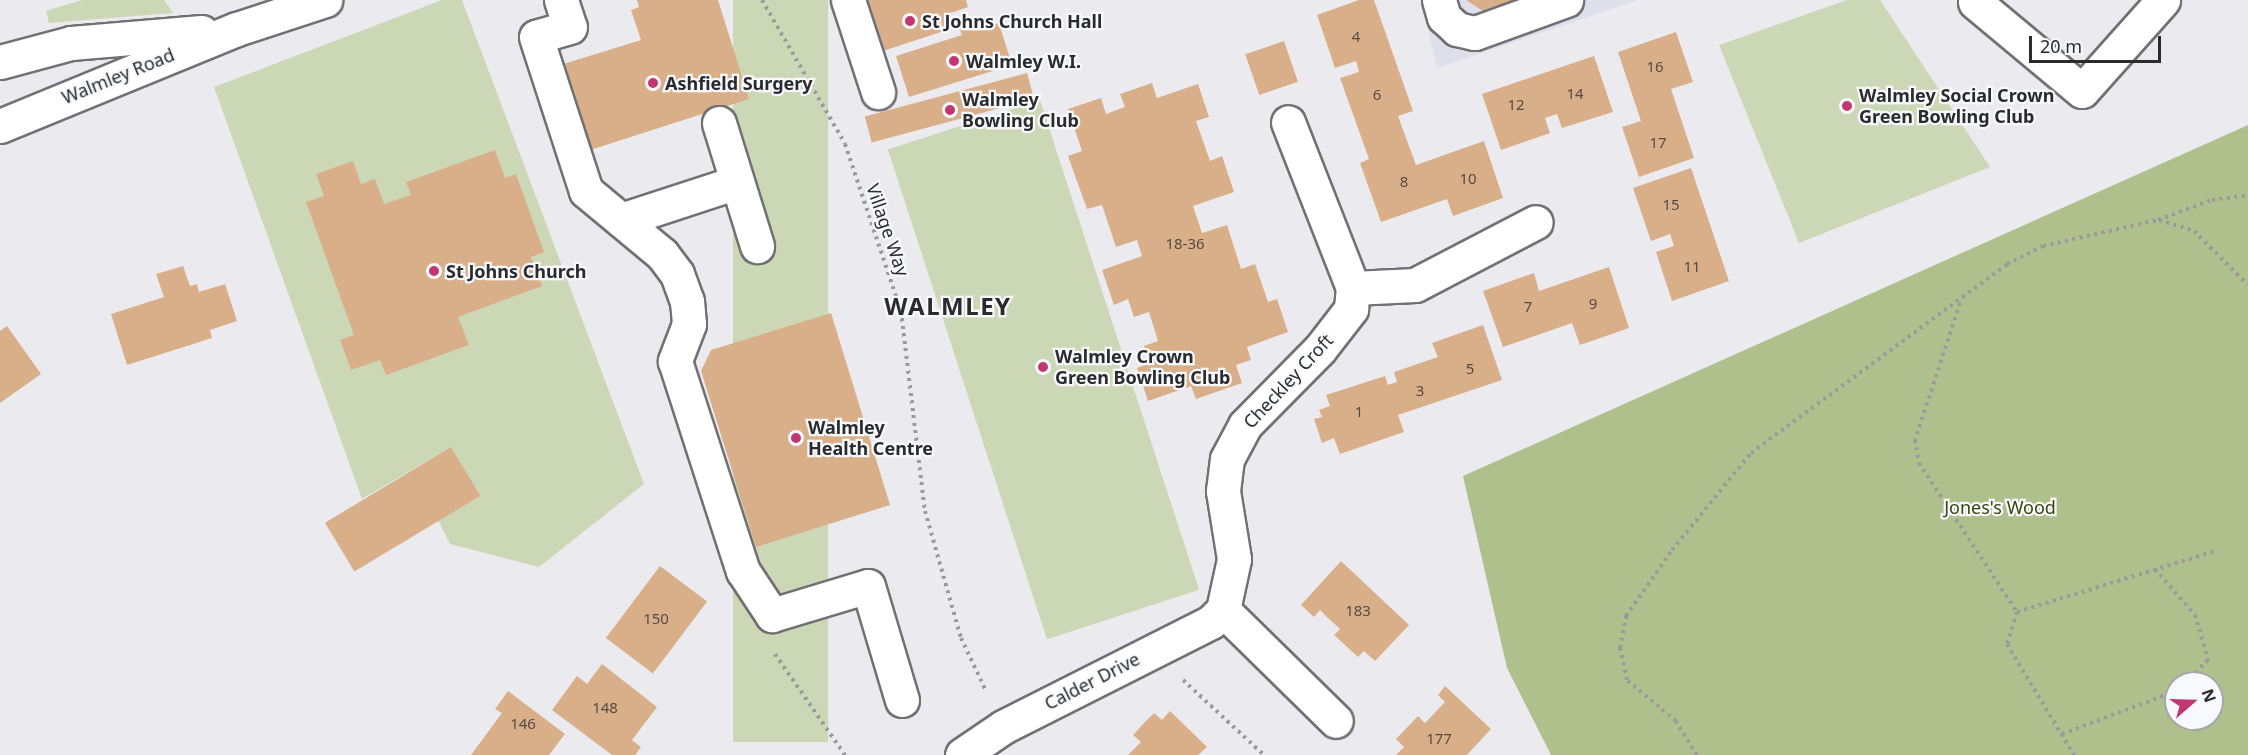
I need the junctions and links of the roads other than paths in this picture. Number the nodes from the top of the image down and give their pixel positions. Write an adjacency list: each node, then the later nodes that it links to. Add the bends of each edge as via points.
1 (325, 0): 8 (street, Walmley Road)
2 (561, 0): 15 (street, via 570,27 536,37 586,191)
3 (848, 0): 10 (street)
4 (1439, 0): 5 (street, via 1444,17 1458,29 1475,33)
5 (1566, 0)
6 (2163, 0): 7 (street, via 2082,91)
7 (1975, 2)
8 (237, 29): 9 (street, Walmley Road, via 71,44); 13 (street, Walmley Road)
9 (0, 63)
10 (878, 92)
11 (1288, 122): 18 (street, via 1328,233)
12 (719, 123): 14 (street)
13 (0, 126)
14 (737, 183): 15 (street); 17 (street)
15 (621, 220): 20 (street, via 662,254 677,274 687,301 689,324 675,361 744,571 772,615 868,586)
16 (1536, 222): 18 (street, via 1415,285)
17 (757, 246)
18 (1353, 288): 19 (street, Checkley Croft, via 1351,309 1320,349 1245,425 1227,459 1223,491 1234,559)
19 (1224, 610): 21 (street); 22 (street, Calder Drive, via 1211,622 1003,727)
20 (902, 700)
21 (1336, 720)
22 (962, 755)

